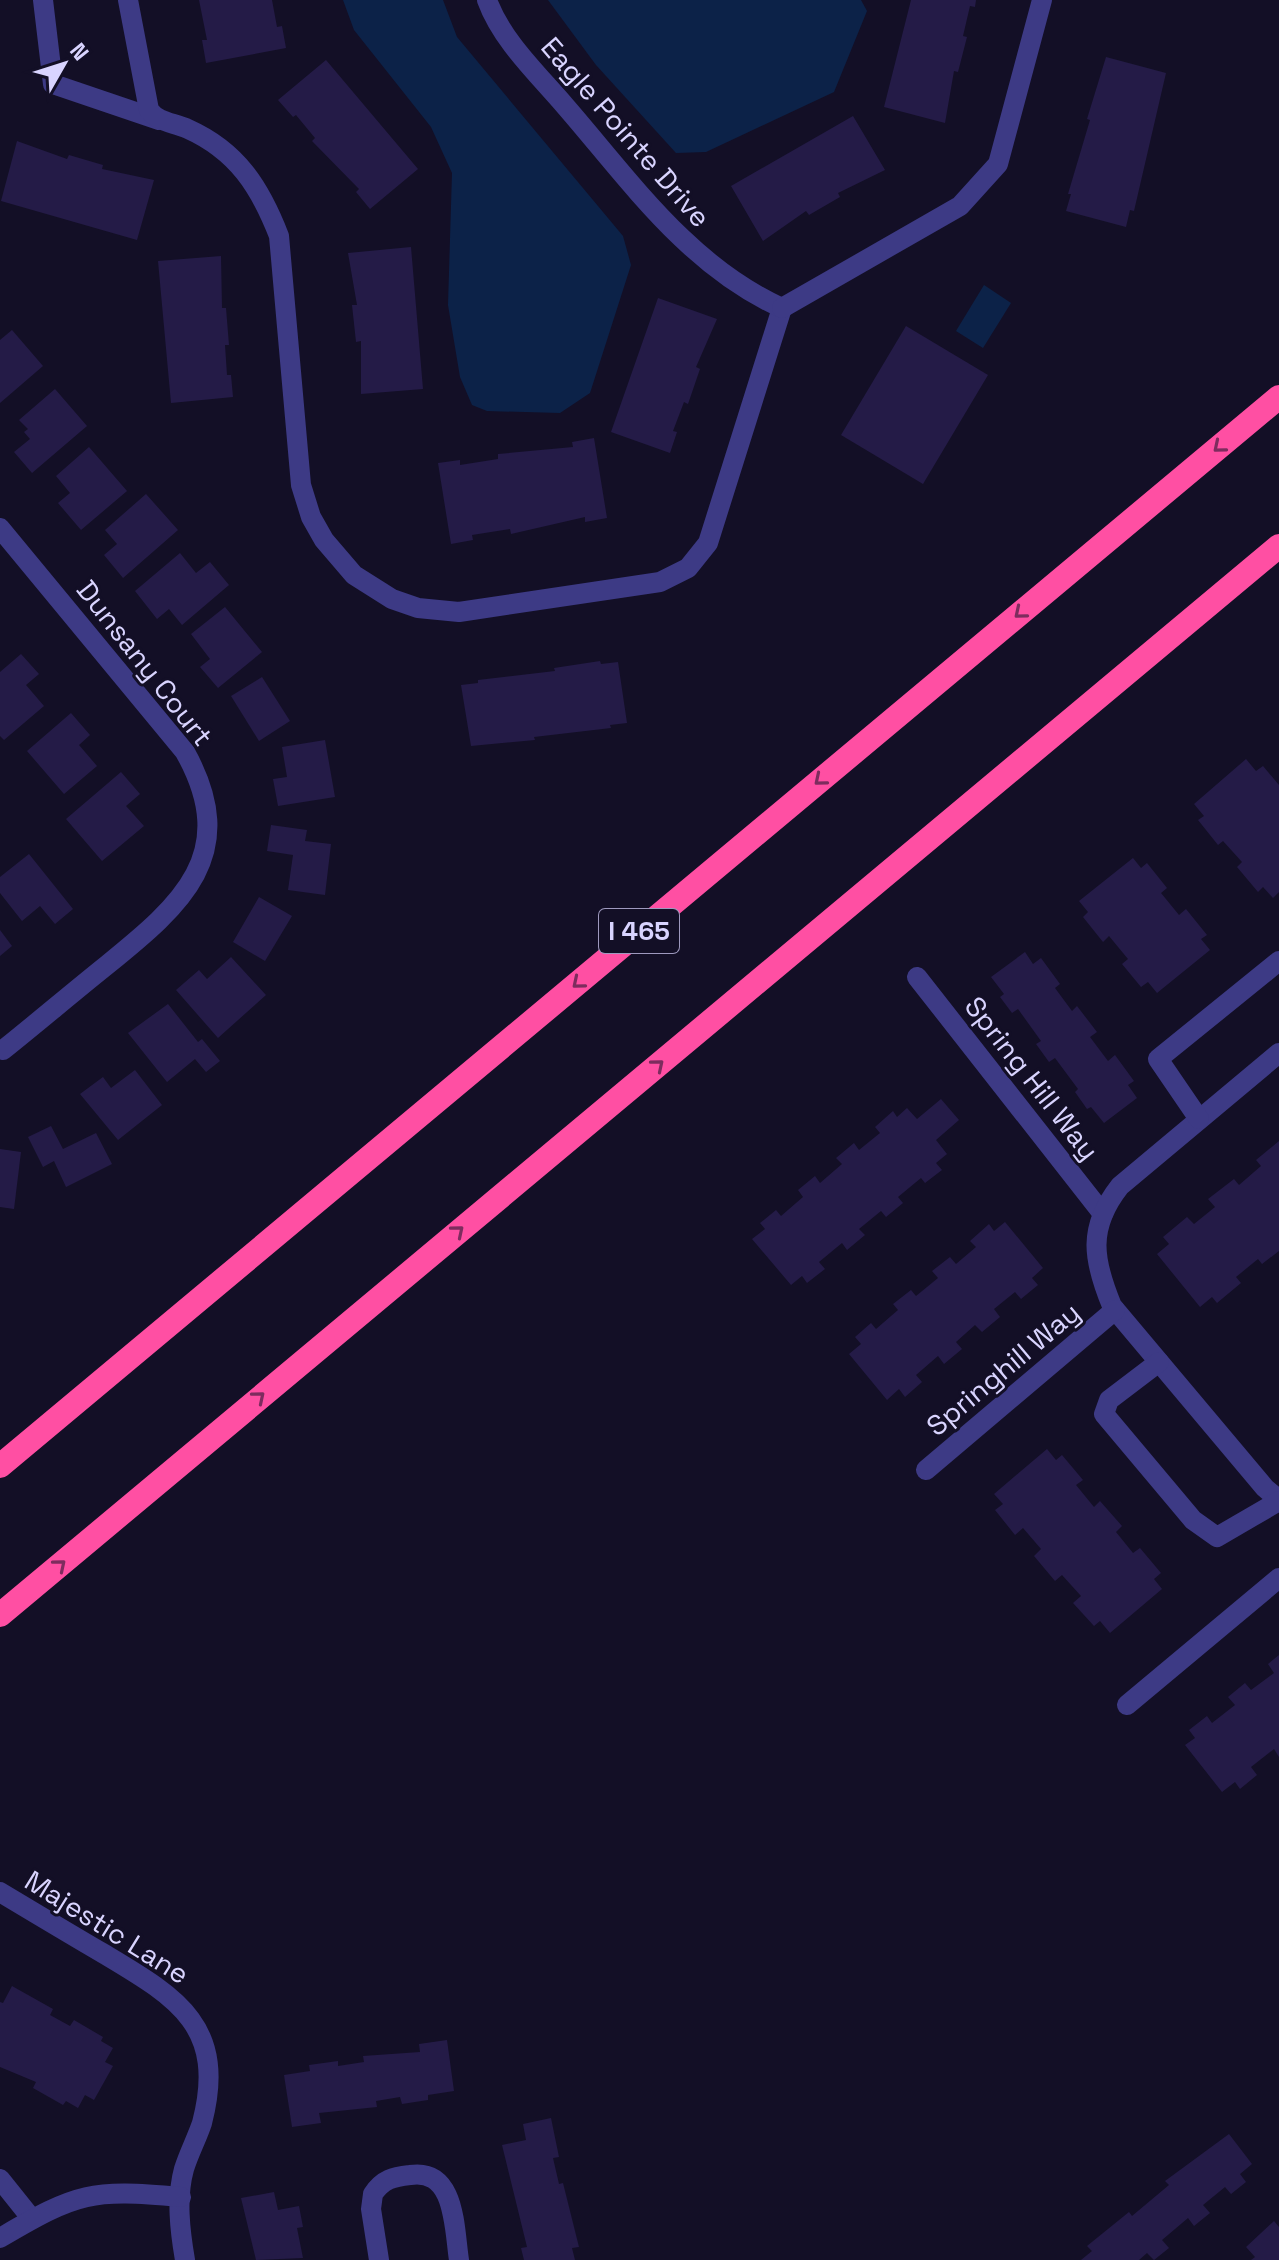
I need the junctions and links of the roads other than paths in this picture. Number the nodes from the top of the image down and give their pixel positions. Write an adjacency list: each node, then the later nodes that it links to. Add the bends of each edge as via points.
1 (43, 0): 5 (street, via 53,84)
2 (128, 0): 5 (street, via 149,110)
3 (487, 0): 6 (street, Eagle Pointe Drive, via 514,46 674,233 724,276)
4 (1042, 0): 6 (street, via 998,164 981,185 960,206)
5 (164, 122): 6 (street, via 187,128 221,148 264,199 279,236 301,485 311,517 354,575 418,608 466,612 660,582 688,568 708,543)
6 (782, 308)
7 (1279, 397): 18 (highway, I 465, one-way to 18)
8 (0, 528): 12 (street, Dunsany Court, via 185,752 202,789 207,820 203,855 179,902)
9 (1279, 546): 22 (highway, one-way to 9)
10 (1279, 961): 14 (street, via 1158,1059)
11 (917, 977): 15 (street, Spring Hill Way)
12 (3, 1050)
13 (1279, 1053): 14 (street)
14 (1199, 1119): 15 (street, via 1129,1177)
15 (1103, 1214): 16 (street, via 1095,1248 1097,1271)
16 (1115, 1310): 17 (street); 19 (street, Springhill Way)
17 (1159, 1362): 20 (street); 20 (street, via 1109,1400 1104,1414 1193,1520 1217,1537)
18 (0, 1466)
19 (926, 1470)
20 (1279, 1500)
21 (1279, 1578): 23 (street)
22 (0, 1615)
23 (1127, 1705)
24 (0, 1892): 26 (street, Majestic Lane, via 175,1999 200,2037 206,2098)
25 (0, 2179): 27 (street)
26 (181, 2197): 27 (street, via 89,2194); 29 (street)
27 (32, 2219): 28 (street)
28 (0, 2238)
29 (185, 2260)
30 (379, 2260): 31 (street, via 373,2194 390,2178 420,2173 438,2179 447,2191)
31 (459, 2260)

